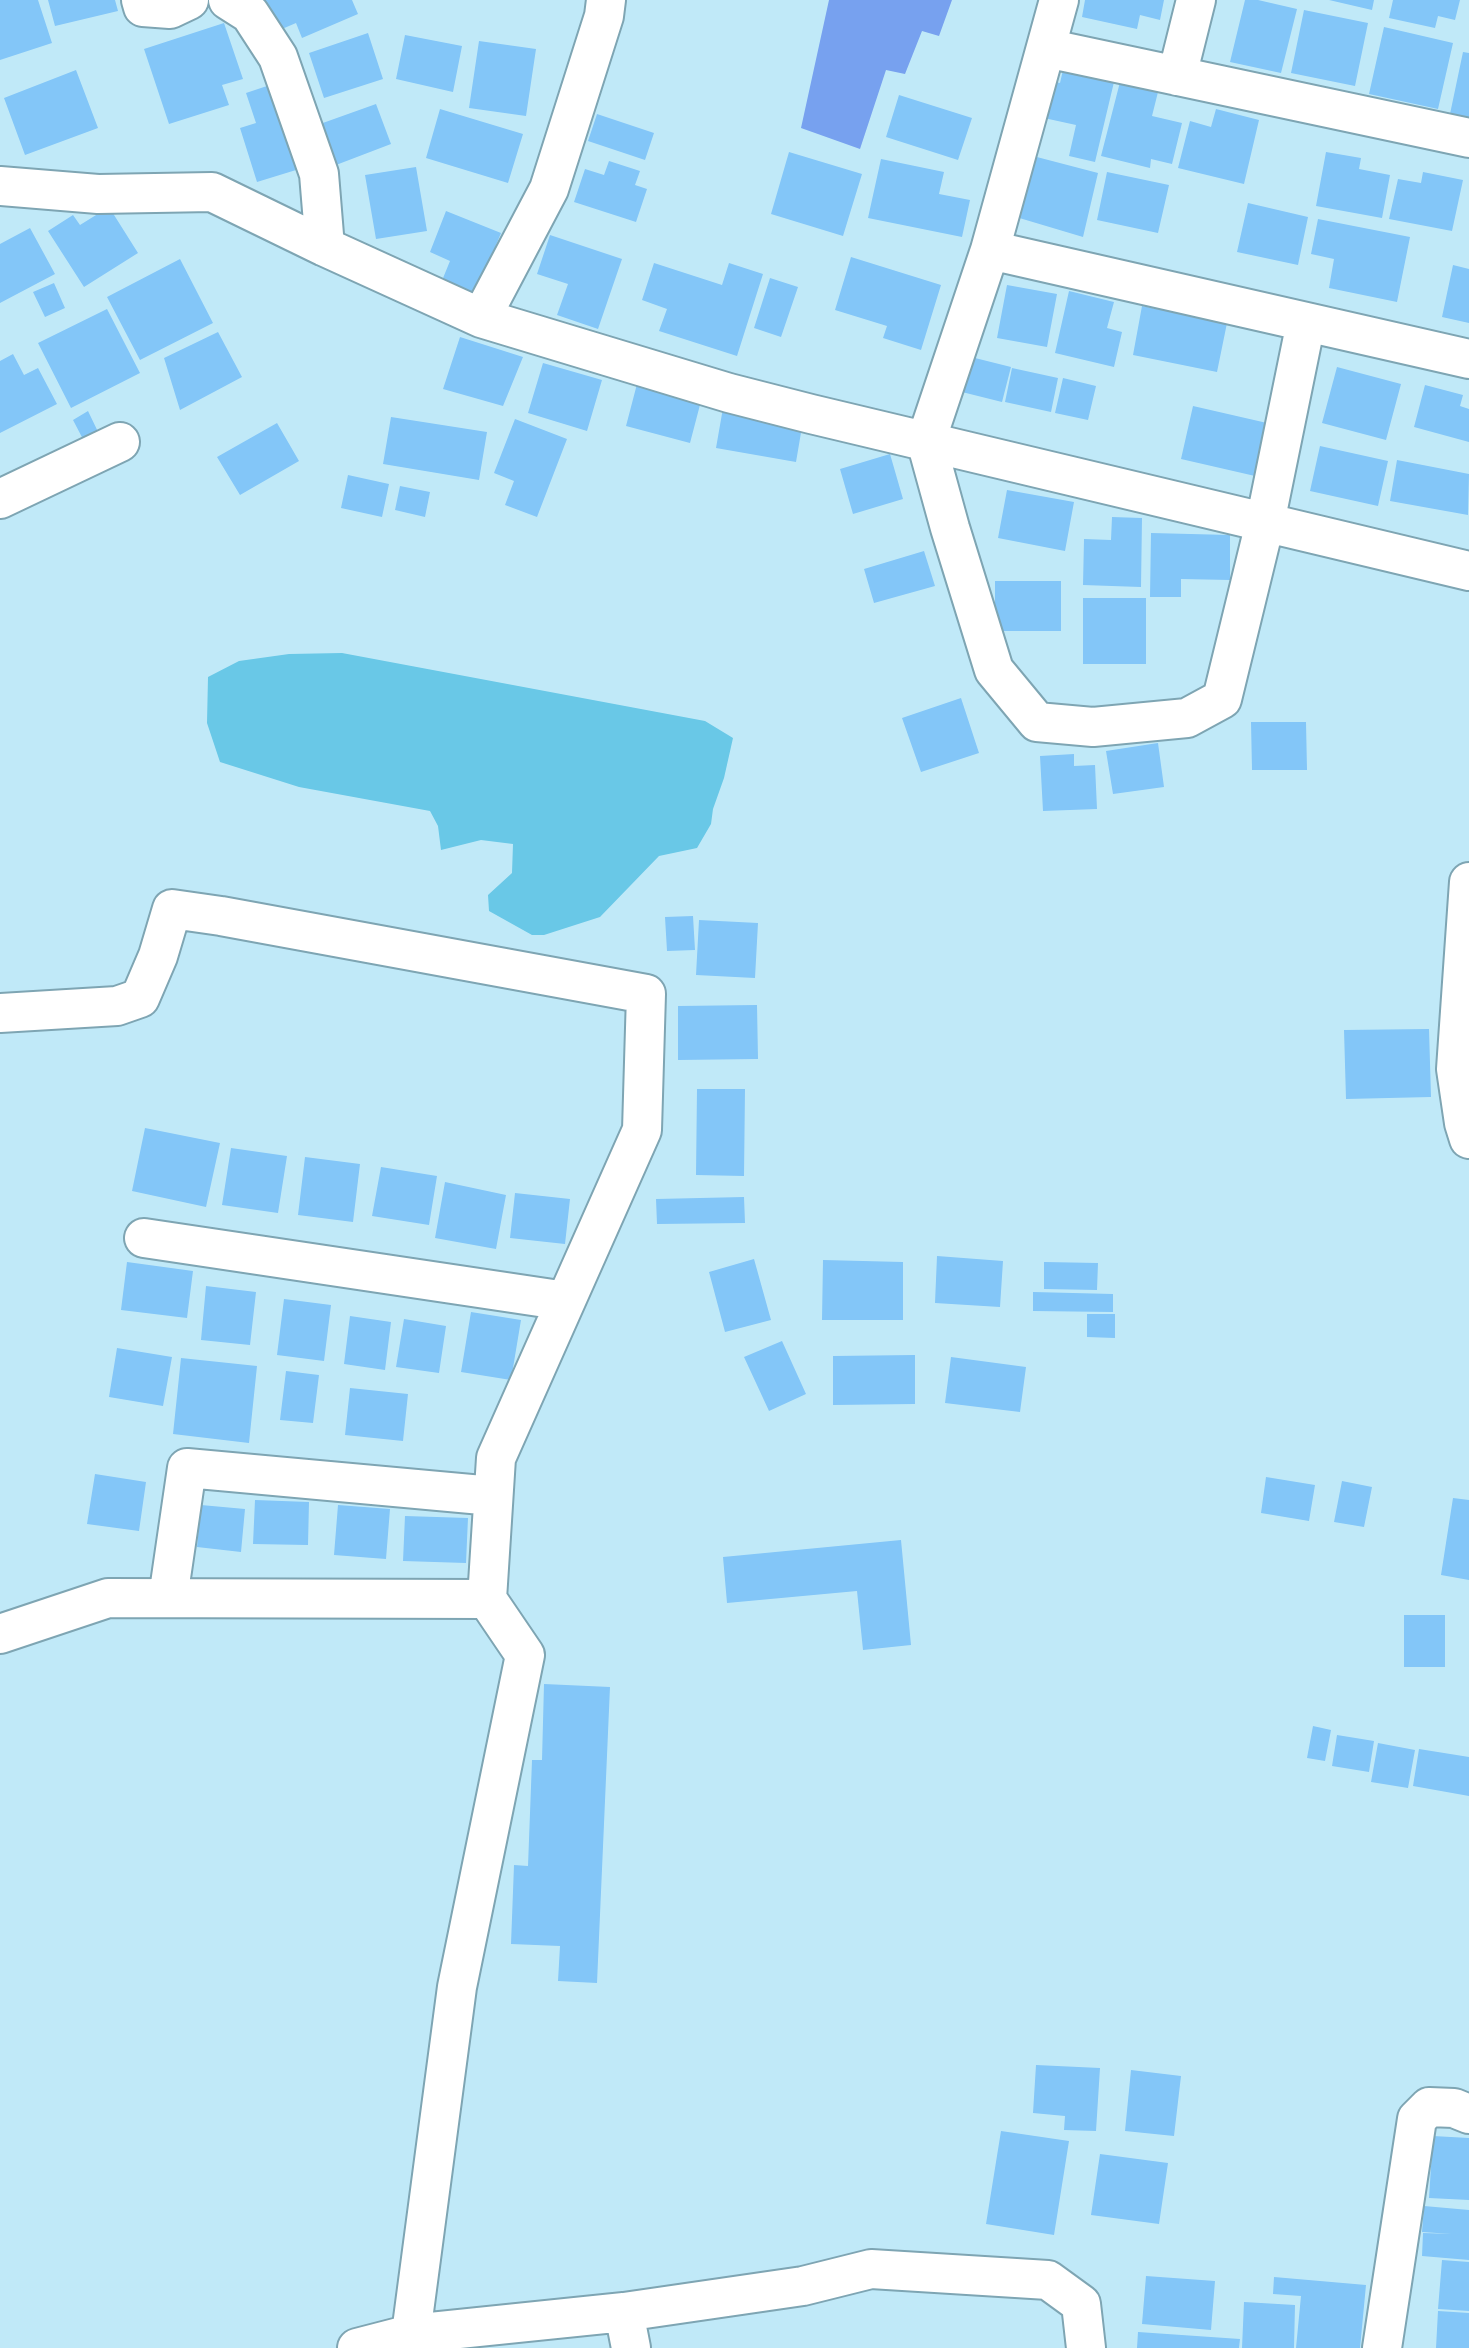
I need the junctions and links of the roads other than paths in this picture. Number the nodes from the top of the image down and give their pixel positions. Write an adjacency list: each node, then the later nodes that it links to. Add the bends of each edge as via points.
1 (141, 0): 2 (street, via 143,7 170,9)
2 (189, 0)
3 (228, 0): 11 (street, via 250,14 278,57 319,174)
4 (606, 0): 13 (street, via 549,189)
5 (1059, 0): 7 (street)
6 (1196, 0): 8 (street)
7 (1046, 48): 8 (street); 12 (street)
8 (1177, 76): 9 (street)
9 (1469, 138)
10 (0, 186): 11 (street, via 98,194 212,192)
11 (325, 247): 13 (street)
12 (990, 250): 14 (street); 16 (street)
13 (481, 318): 16 (street, via 729,393)
14 (1306, 322): 15 (street); 19 (street)
15 (1469, 359)
16 (926, 441): 19 (street); 19 (street, via 994,670 1037,722 1093,727 1187,718 1222,699)
17 (120, 442): 18 (street)
18 (0, 499)
19 (1265, 523): 20 (street)
20 (1469, 571)
21 (1469, 882): 23 (street, via 1457,1069)
22 (0, 1013): 25 (street, via 117,1006 140,998 172,909 646,994 642,1130)
23 (1469, 1139)
24 (144, 1238): 25 (street)
25 (566, 1301): 26 (street, via 496,1458)
26 (493, 1496): 27 (street, via 187,1468); 28 (street)
27 (169, 1598): 28 (street); 29 (street, via 108,1598)
28 (487, 1599): 32 (street, via 525,1655 457,1987)
29 (0, 1634)
30 (1469, 2114): 35 (street, via 1429,2107 1416,2119)
31 (628, 2330): 32 (street); 34 (street, via 871,2270 1048,2280 1081,2304)
32 (411, 2334): 33 (street)
33 (357, 2348)
34 (1086, 2348)
35 (1382, 2348)

